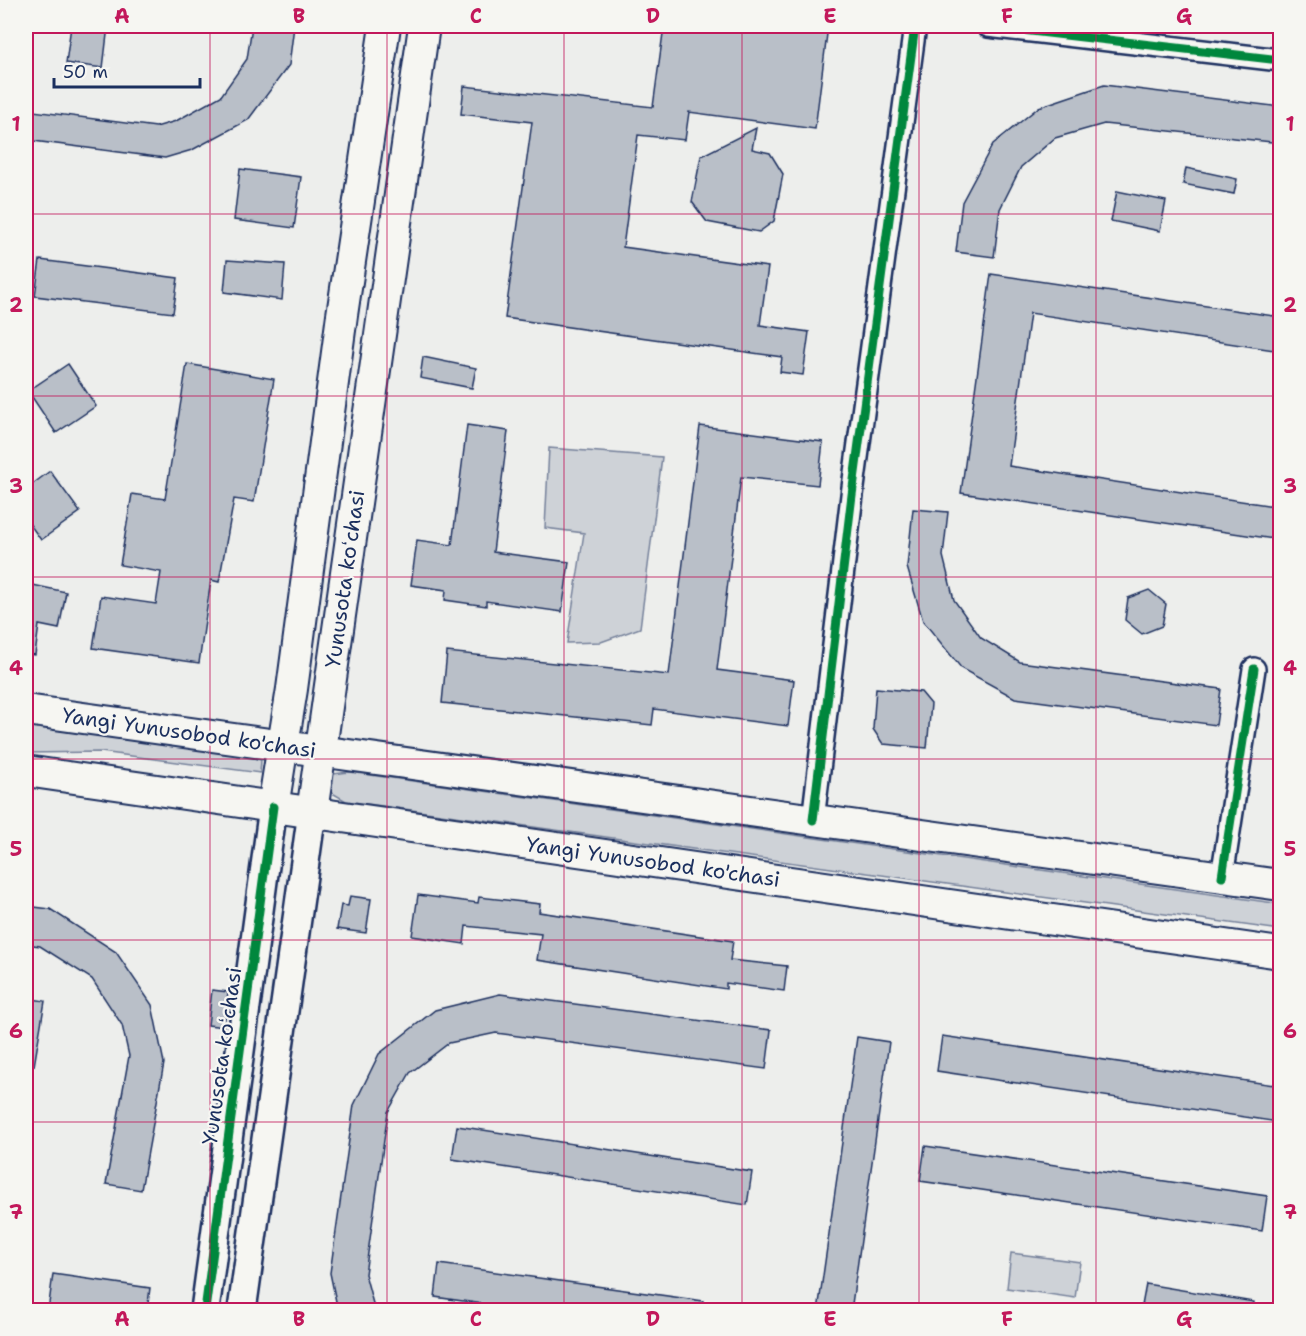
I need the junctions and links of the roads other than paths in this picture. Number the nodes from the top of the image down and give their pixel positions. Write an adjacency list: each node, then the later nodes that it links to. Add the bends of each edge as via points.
1 (385, 26): 8 (main road, Yunusota koʻchasi)
2 (424, 26): 9 (main road, Yunusota koʻchasi)
3 (915, 26): 13 (street, via 850,505)
4 (988, 26): 5 (street)
5 (1281, 60)
6 (1254, 669): 14 (street)
7 (26, 710): 8 (main road, Yangi Yunusobod ko'chasi)
8 (283, 746): 9 (main road, Yangi Yunusobod ko'chasi); 11 (main road, Yunusota koʻchasi)
9 (321, 751): 12 (main road, Yunusota koʻchasi); 13 (main road, Yangi Yunusobod ko'chasi)
10 (26, 771): 11 (main road, Yangi Yunusobod ko'chasi)
11 (273, 807): 12 (main road, Yangi Yunusobod ko'chasi); 17 (street, Yunusota koʻchasi)
12 (312, 812): 16 (main road, Yangi Yunusobod ko'chasi); 18 (street, Yunusota koʻchasi)
13 (813, 820): 14 (main road, Yangi Yunusobod ko'chasi)
14 (1222, 877): 15 (main road, Yangi Yunusobod ko'chasi)
15 (1281, 885)
16 (1281, 953)
17 (205, 1311)
18 (242, 1311)

